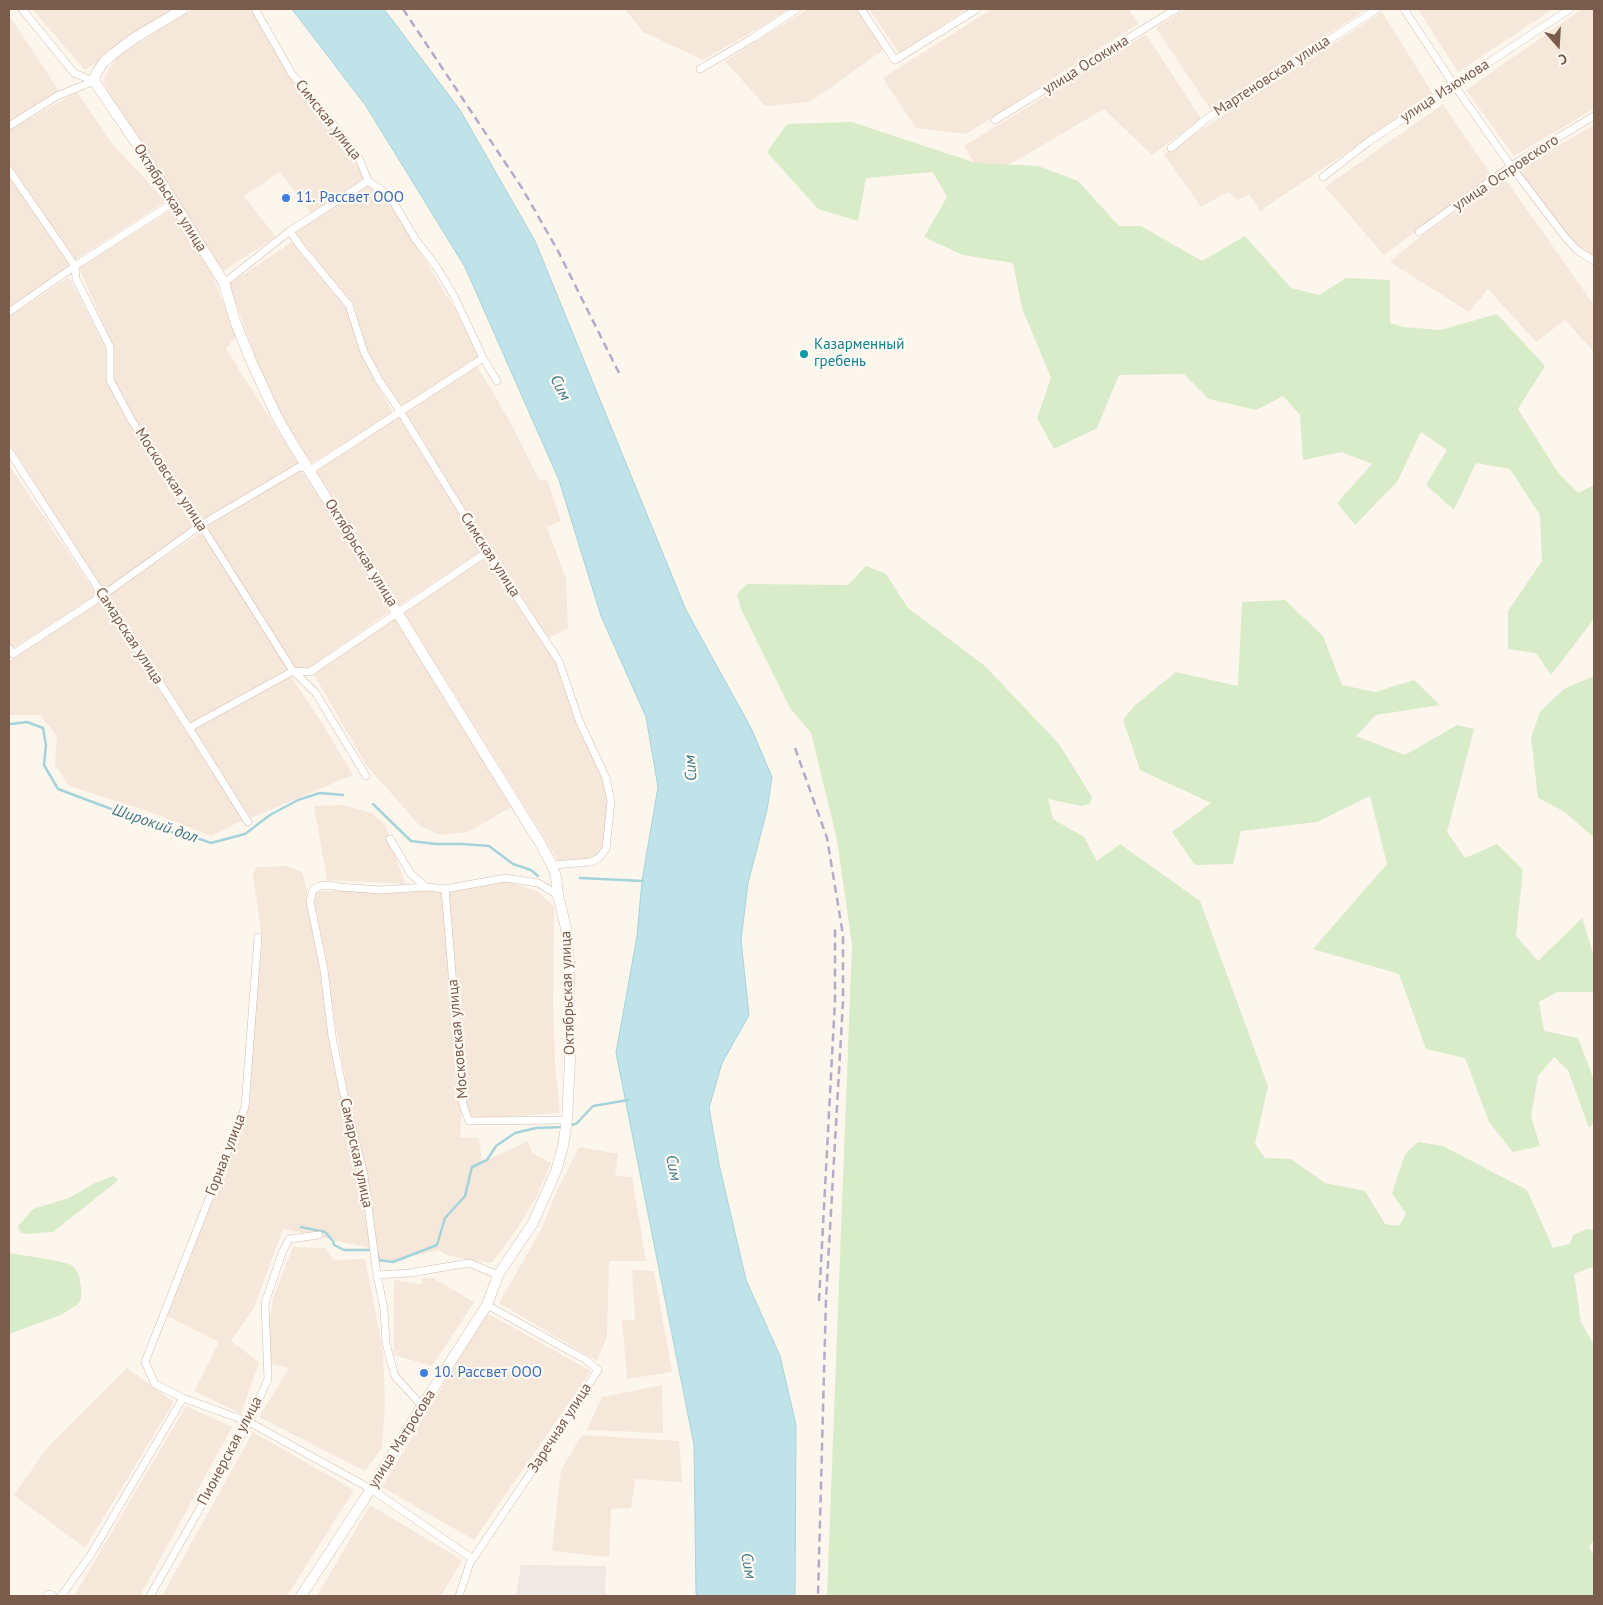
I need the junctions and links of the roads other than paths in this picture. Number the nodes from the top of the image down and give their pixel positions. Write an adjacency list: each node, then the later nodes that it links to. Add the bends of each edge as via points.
1 (22, 9): 12 (street, via 74,73)
2 (182, 9): 12 (main road, via 133,39 104,62)
3 (255, 9): 21 (street, Симская улица, via 292,74 360,160)
4 (796, 9): 11 (street)
5 (860, 9): 6 (street, via 895,60)
6 (977, 9)
7 (1176, 9): 15 (street, улица Осокина)
8 (1377, 9): 17 (street, Мартеновская улица, via 1206,119)
9 (1404, 9): 13 (street)
10 (1570, 9): 13 (street, улица Изюмова)
11 (700, 69)
12 (94, 80): 16 (street, via 57,96); 22 (main road, Октябрьская улица)
13 (1454, 85): 18 (street); 20 (street, улица Изюмова, via 1368,142)
14 (1594, 116): 18 (street, улица Островского)
15 (996, 120)
16 (9, 126)
17 (1171, 148)
18 (1511, 166): 24 (street, улица Островского); 25 (street, via 1565,237)
19 (9, 170): 26 (street, Московская улица)
20 (1323, 177)
21 (368, 180): 23 (street); 29 (street, via 389,195 436,266)
22 (174, 202): 26 (street); 27 (main road, Октябрьская улица)
23 (290, 230): 27 (street); 31 (street, Симская улица, via 349,305 364,352)
24 (1419, 232)
25 (1594, 262)
26 (74, 266): 28 (street); 34 (street, Московская улица, via 76,279 110,347 110,380 132,421)
27 (224, 283): 33 (main road, Октябрьская улица, via 251,360 277,417)
28 (9, 312)
29 (483, 358): 30 (street); 31 (street)
30 (497, 381)
31 (400, 412): 33 (street, via 312,469); 35 (street, Симская улица)
32 (9, 452): 36 (street, Самарская улица)
33 (307, 468): 34 (street, via 299,467); 37 (main road, Октябрьская улица)
34 (201, 525): 36 (street); 39 (street, Московская улица)
35 (487, 552): 37 (street); 44 (street, Симская улица, via 559,661 579,720 606,778 611,801 606,848 599,858 591,862)
36 (102, 596): 38 (street); 40 (street, Самарская улица)
37 (398, 611): 39 (street, via 310,672); 44 (main road, Октябрьская улица)
38 (11, 651)
39 (293, 671): 40 (street); 41 (street, Московская улица, via 315,692)
40 (189, 728): 42 (street, Самарская улица)
41 (366, 776)
42 (248, 822)
43 (390, 839): 45 (street, via 411,874)
44 (552, 865): 47 (main road, Октябрьская улица)
45 (426, 887): 46 (street); 52 (street, Самарская улица, via 380,890 319,886 313,890 310,901 324,970 332,1036 364,1175)
46 (445, 889): 47 (street, via 505,878 538,883); 49 (street, Московская улица, via 463,1105 469,1120)
47 (558, 896): 49 (main road, Октябрьская улица, via 566,928 569,962)
48 (258, 937): 55 (street, Горная улица, via 245,1108 144,1362 155,1384)
49 (567, 1120): 50 (main road, Октябрьская улица)
50 (564, 1146): 53 (main road, улица Матросова, via 533,1223)
51 (318, 1235): 57 (street, Пионерская улица, via 289,1239 282,1253 264,1303 268,1379)
52 (377, 1275): 53 (street, via 469,1264); 56 (street, Самарская улица, via 386,1343 395,1376)
53 (498, 1275): 54 (main road, улица Матросова)
54 (487, 1305): 56 (main road, улица Матросова); 59 (street, Заречная улица, via 586,1360 598,1370)
55 (183, 1398): 57 (street); 62 (street, via 90,1556)
56 (422, 1406): 58 (main road, улица Матросова)
57 (249, 1422): 58 (street); 63 (street, Пионерская улица)
58 (371, 1490): 59 (street); 64 (main road, улица Матросова)
59 (473, 1559): 65 (street, Заречная улица)
60 (47, 1596): 61 (street)
61 (53, 1596)
62 (61, 1596)
63 (150, 1596)
64 (300, 1596)
65 (459, 1596)

